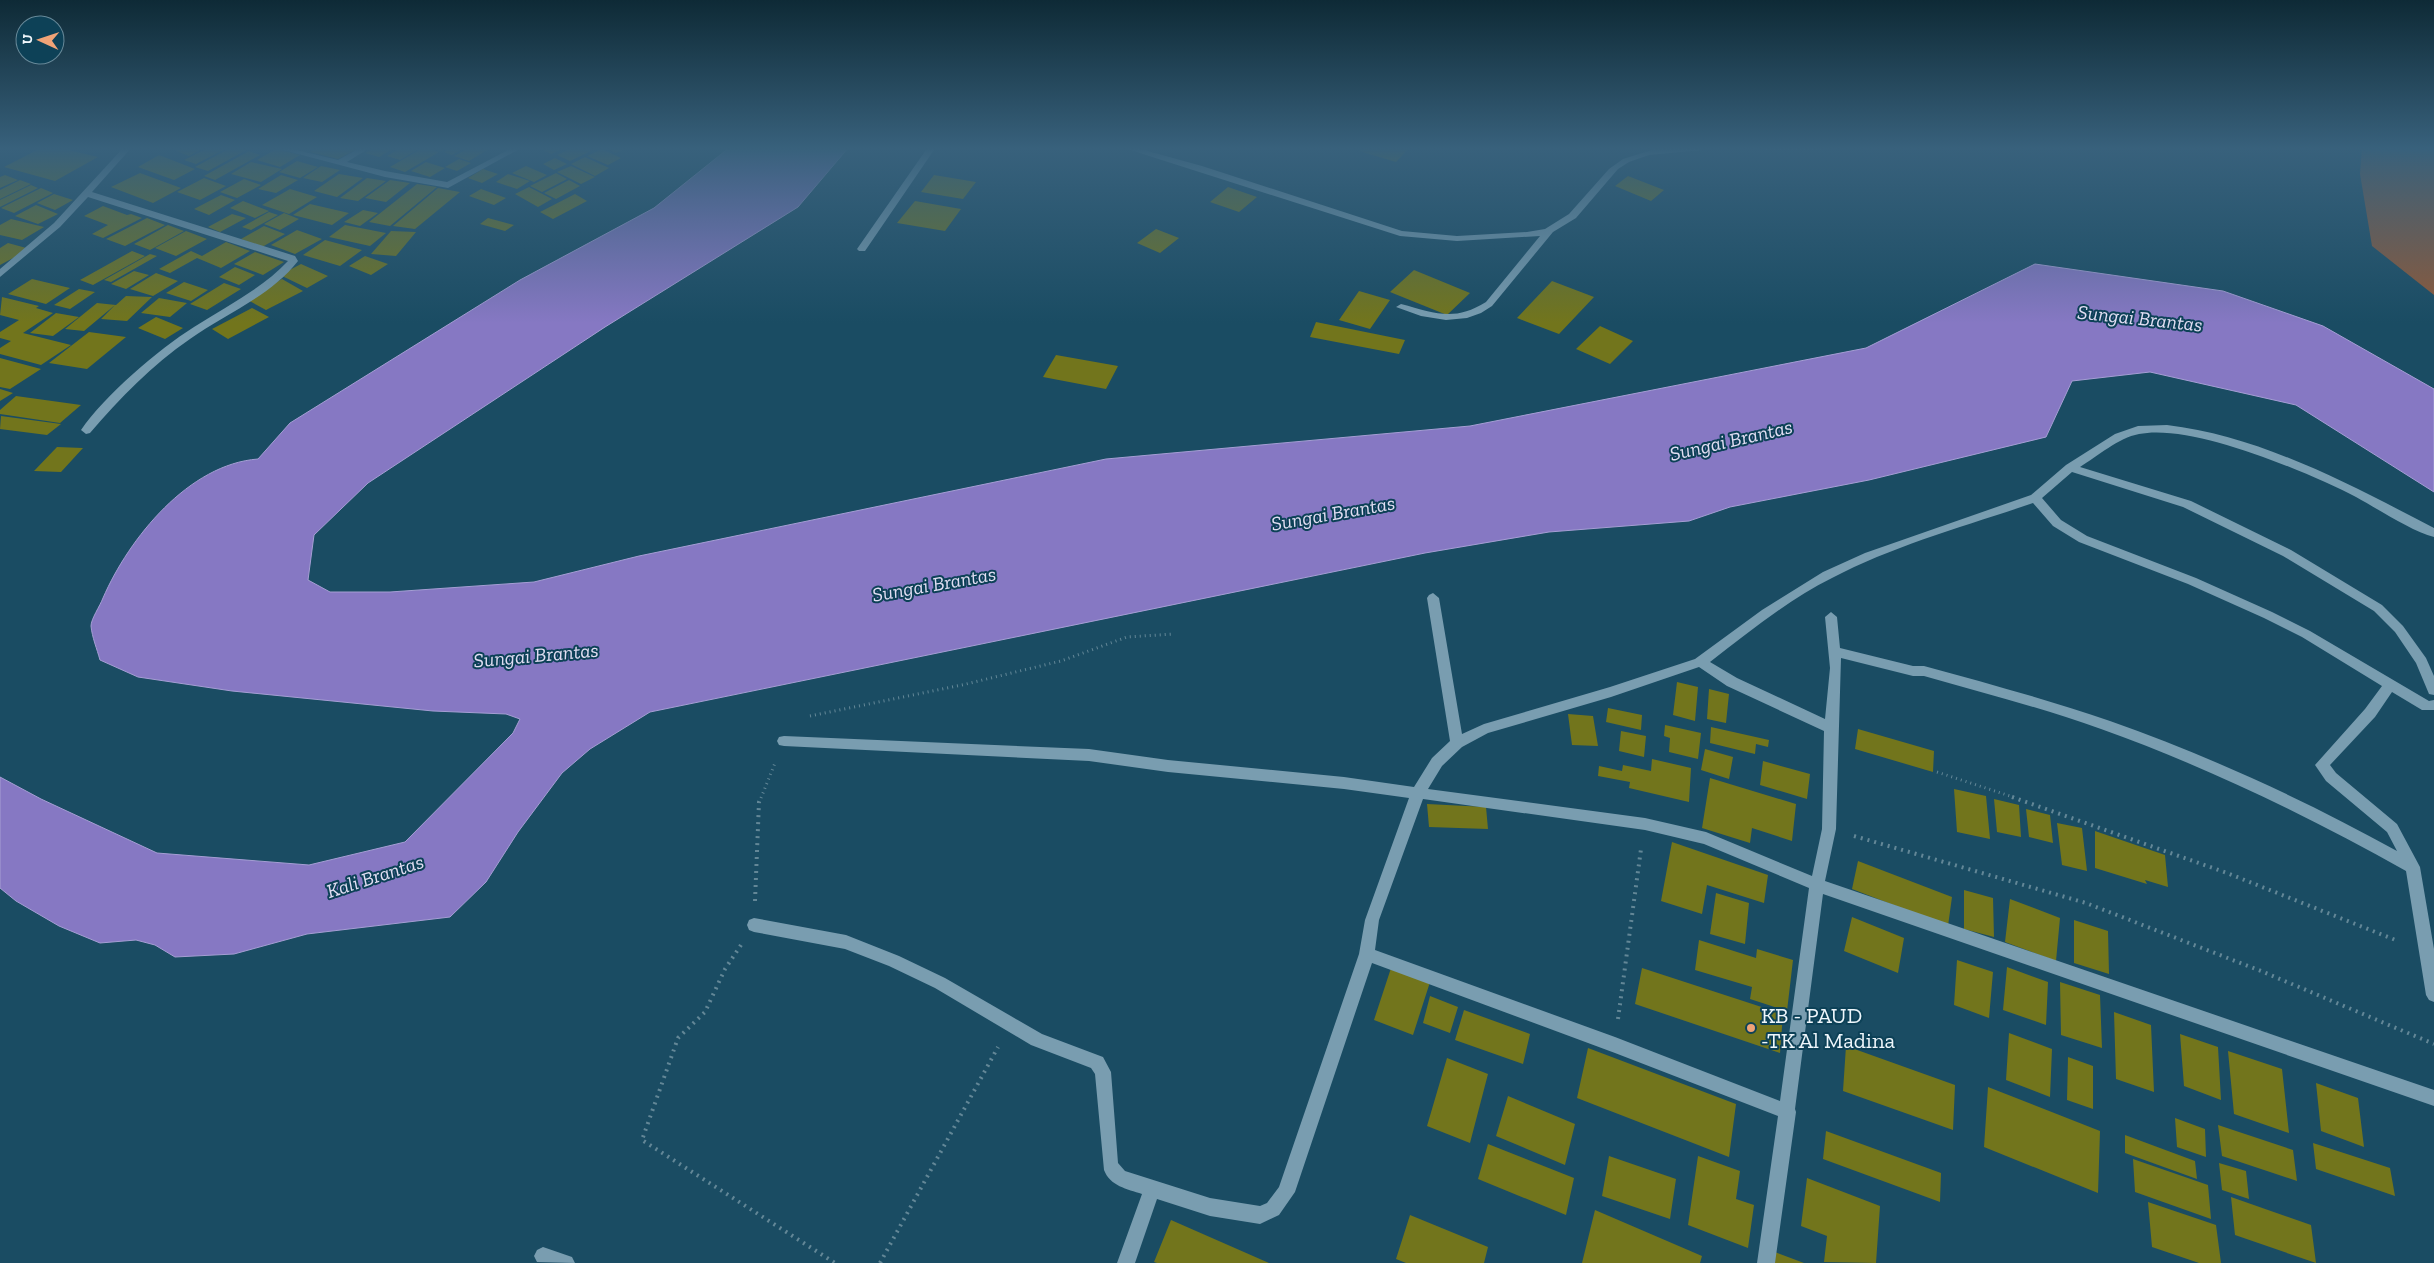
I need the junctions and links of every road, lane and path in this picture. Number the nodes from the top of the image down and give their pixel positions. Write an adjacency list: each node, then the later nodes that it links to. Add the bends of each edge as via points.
1 (76, 206): 8 (street)
2 (126, 206): 10 (street, via 283,255 293,261 258,290 184,338 112,400)
3 (891, 206): 7 (street)
4 (1318, 206): 6 (street, via 1420,237 1486,238)
5 (1582, 206): 6 (street)
6 (1549, 231): 9 (street, via 1489,304 1477,313 1438,318)
7 (862, 249)
8 (0, 274)
9 (1401, 308)
10 (86, 430)
11 (2070, 468): 12 (street); 13 (street, via 2119,437 2138,430 2152,428 2193,432 2289,463 2351,490); 20 (street, via 2187,504 2287,553 2378,608 2399,629 2421,661)
12 (2036, 498): 18 (street, via 1869,556 1827,575 1766,613); 19 (street, via 2057,523 2083,539 2192,581 2268,615)
13 (2434, 533)
14 (1433, 598): 24 (street)
15 (1831, 617): 17 (street)
16 (1174, 634): 23 (path, via 1127,637 1052,663 782,722)
17 (1834, 651): 22 (street, via 1836,668); 29 (street, via 1958,681 2105,725 2340,825)
18 (1700, 662): 22 (street, via 1732,682); 24 (street, via 1484,729)
19 (2390, 685): 21 (street, via 2427,706); 29 (street, via 2370,713 2322,765 2392,828)
20 (2434, 690)
21 (2434, 704)
22 (1831, 728): 28 (street)
23 (784, 741): 26 (street, via 1089,755); 31 (path, via 759,802)
24 (1457, 743): 26 (street, via 1437,762)
25 (1937, 772): 32 (path, via 2097,824 2327,911)
26 (1418, 793): 27 (street); 33 (street, via 1372,920)
27 (1645, 824): 30 (street, via 1706,838); 37 (path)
28 (1829, 829): 30 (street); 38 (path, via 2086,903 2261,971)
29 (2413, 867): 32 (street)
30 (1817, 885): 39 (street); 40 (street)
31 (754, 925): 36 (street, via 846,942 940,983); 44 (path, via 725,969 705,1012 678,1038 642,1140)
32 (2426, 953): 34 (street)
33 (1367, 954): 37 (street); 41 (street, via 1286,1192 1273,1209 1260,1216 1210,1207)
34 (2432, 975): 35 (street)
35 (2434, 995)
36 (1010, 1025): 41 (street, via 1100,1065 1112,1170 1120,1178); 45 (path)
37 (1615, 1044): 40 (street)
38 (2434, 1044)
39 (2434, 1098)
40 (1788, 1112): 47 (street)
41 (1152, 1189): 46 (street)
42 (543, 1256): 43 (street)
43 (566, 1263)
44 (836, 1263)
45 (880, 1263)
46 (1126, 1263)
47 (1766, 1263)

